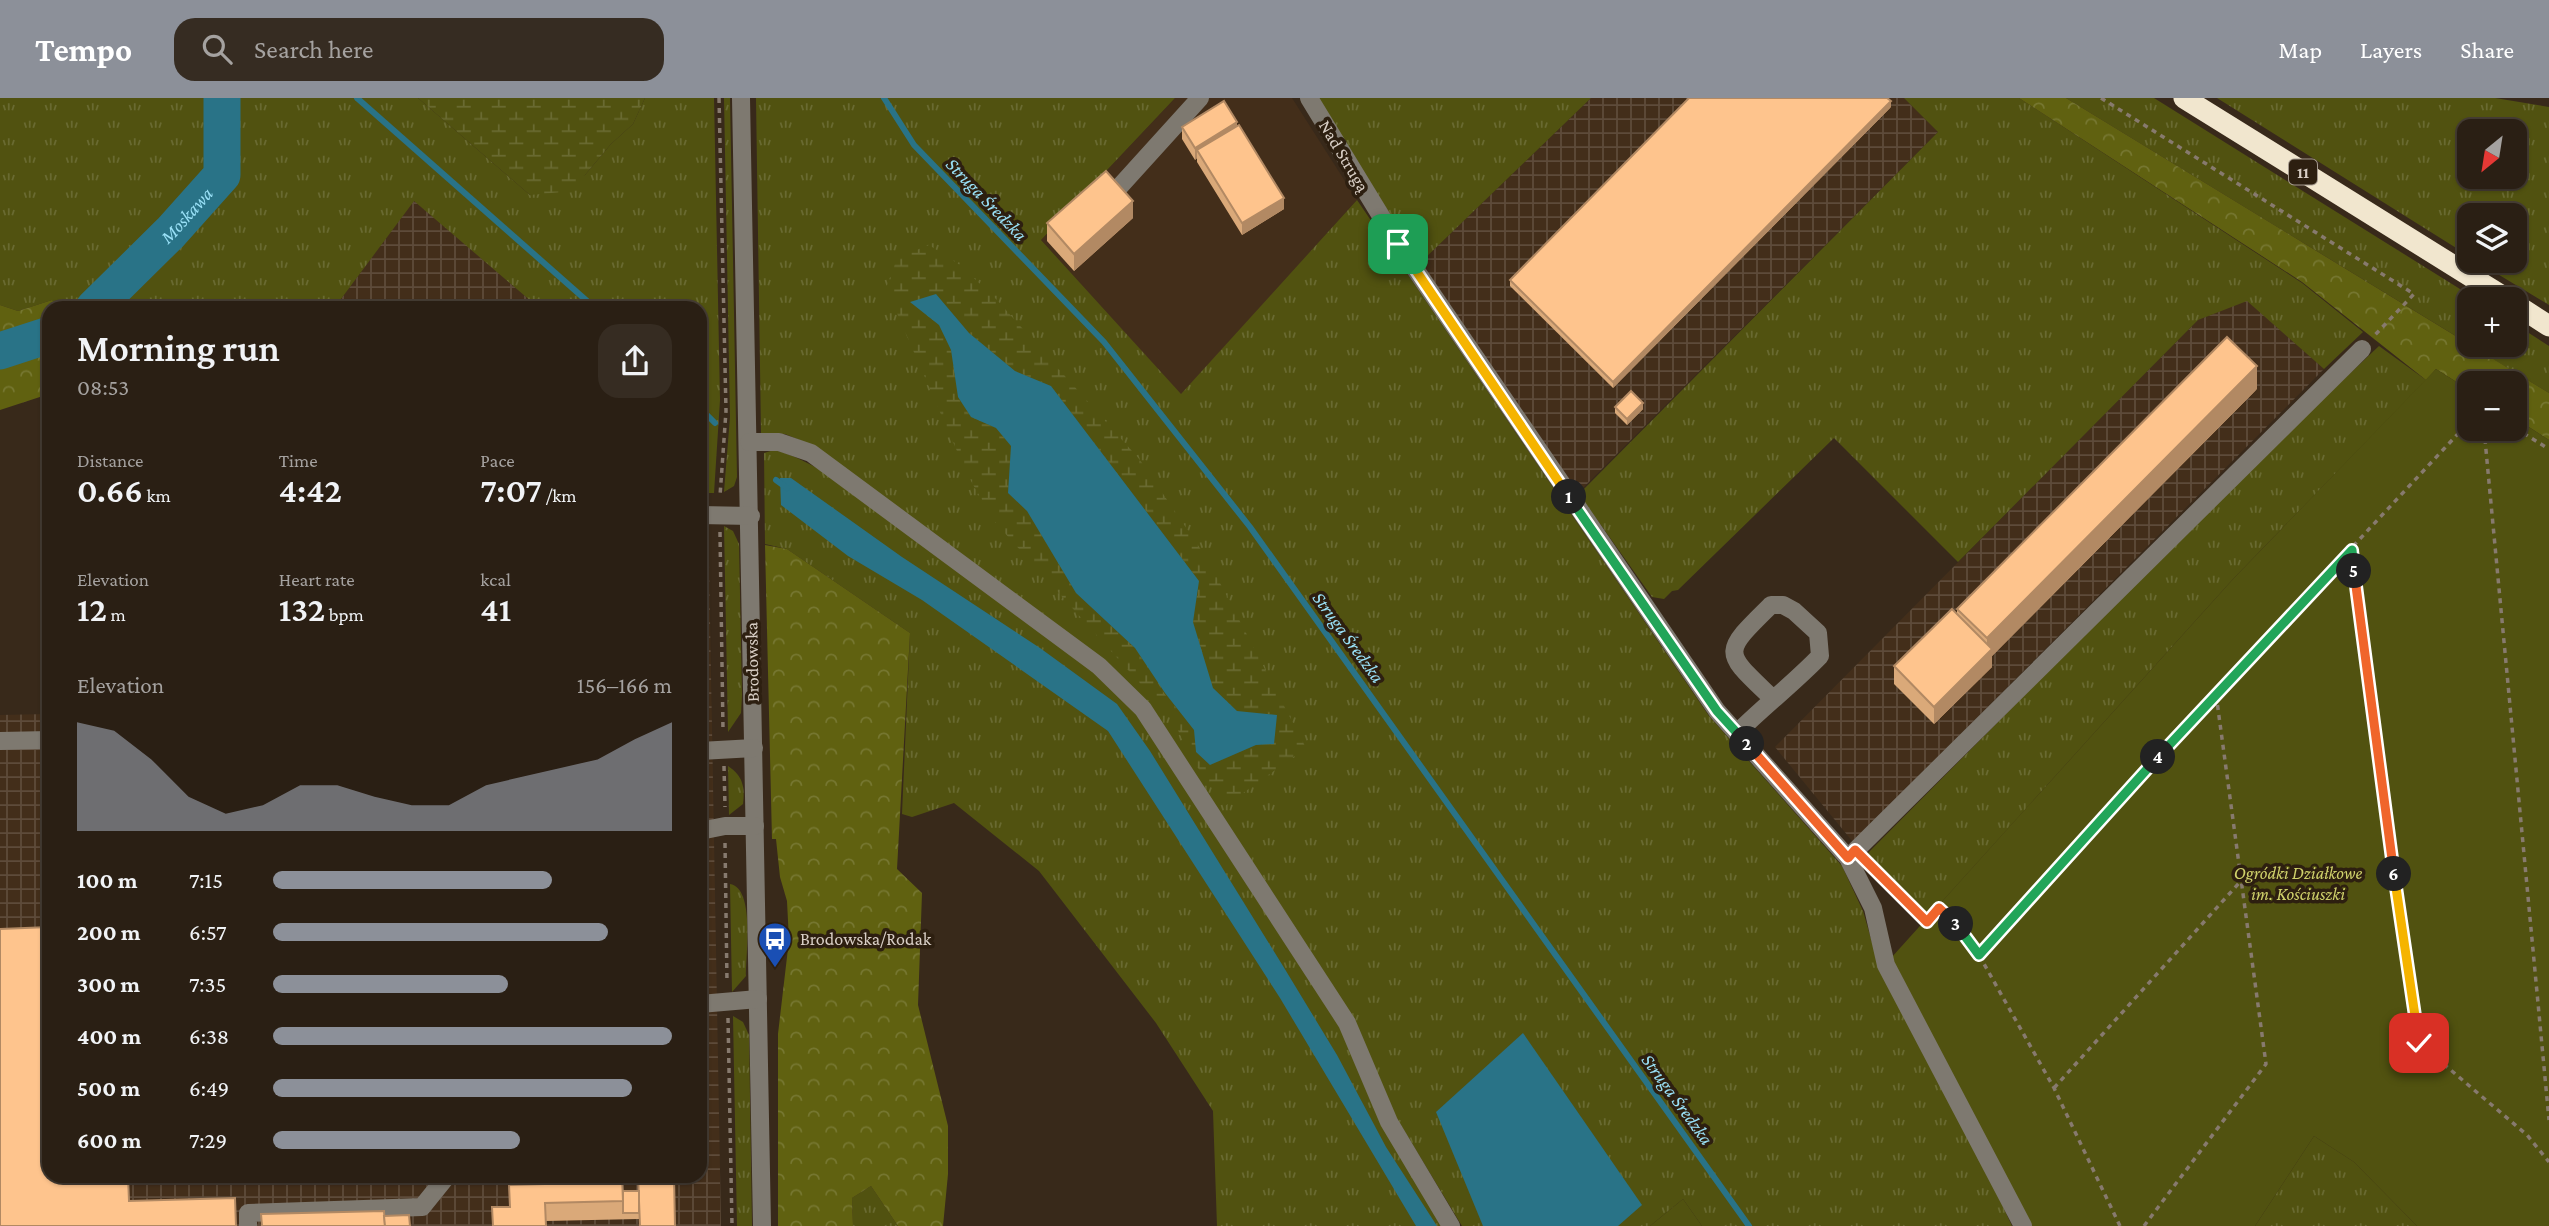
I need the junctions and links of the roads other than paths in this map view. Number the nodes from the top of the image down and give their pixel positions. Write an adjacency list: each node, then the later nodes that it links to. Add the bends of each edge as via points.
1 (741, 98): 10 (street, Brodowska)
2 (1200, 98): 5 (street)
3 (1309, 98): 14 (street, Nad Strugą, via 1398,244 1717,711)
4 (2184, 98): 6 (highway, 11)
5 (1113, 194)
6 (2488, 287)
7 (2527, 312): 8 (highway)
8 (2549, 326)
9 (2362, 349): 21 (street)
10 (749, 439): 11 (street, Brodowska); 27 (street, via 779,442 811,453 1099,666 1143,709 1347,1023 1389,1122)
11 (750, 507): 12 (street); 17 (street, Brodowska)
12 (707, 514)
13 (1772, 698): 13 (street, via 1785,692 1820,656 1818,633 1783,605 1771,605 1742,634 1734,649 1735,663); 14 (street)
14 (1737, 733): 21 (street, Nad Strugą)
15 (42, 740): 16 (street)
16 (0, 741)
17 (754, 748): 18 (street); 19 (street, Brodowska)
18 (707, 751)
19 (755, 826): 20 (street); 22 (street, Brodowska)
20 (707, 830)
21 (1852, 854): 28 (street, Nad Strugą, via 1873,908 1886,965)
22 (758, 999): 23 (street); 26 (street, Brodowska)
23 (707, 1004)
24 (441, 1183): 25 (street, via 422,1207 248,1213)
25 (248, 1226)
26 (762, 1226)
27 (1451, 1226)
28 (2023, 1226)

